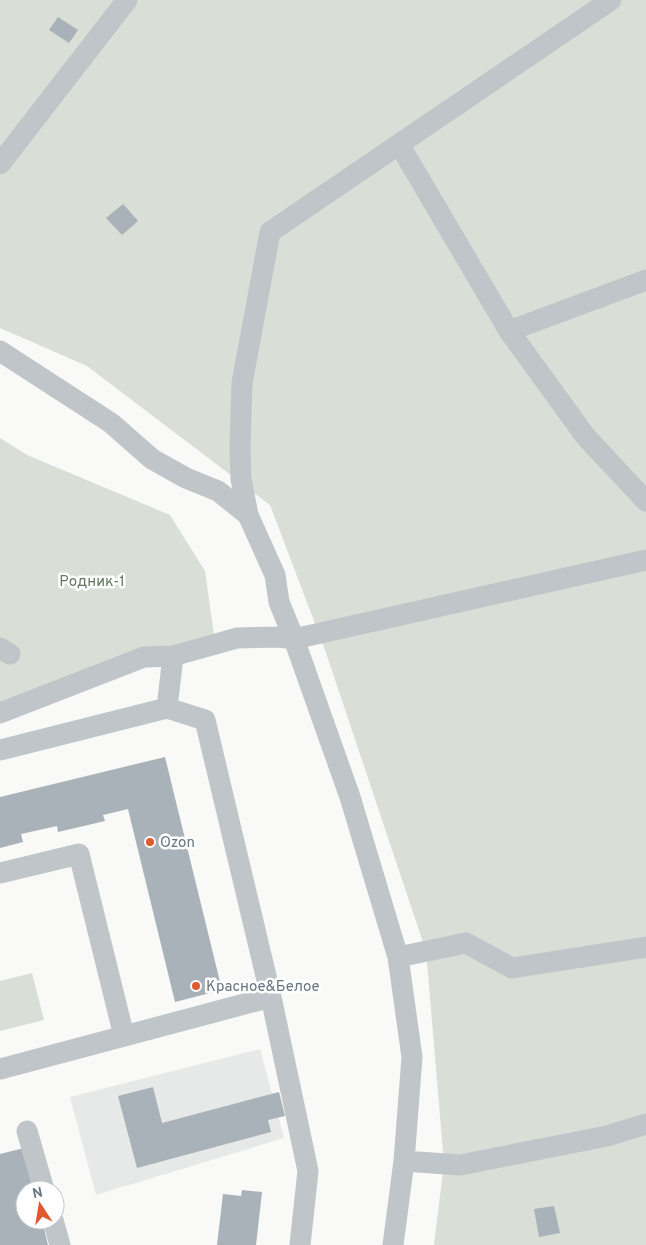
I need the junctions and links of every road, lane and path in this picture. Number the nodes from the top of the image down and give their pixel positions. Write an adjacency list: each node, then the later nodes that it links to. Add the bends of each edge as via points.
1 (127, 0): 4 (street)
2 (611, 0): 3 (street)
3 (399, 144): 6 (street); 9 (street, via 270,232 242,383 241,479)
4 (0, 164)
5 (646, 280): 6 (street)
6 (509, 331): 8 (street, via 586,437)
7 (0, 351): 9 (street, via 111,423 152,459 218,491)
8 (646, 501)
9 (248, 515): 11 (street, via 275,576 279,602)
10 (646, 560): 11 (street)
11 (294, 639): 12 (street, via 237,638); 18 (street, via 350,797)
12 (174, 656): 13 (street); 14 (street, via 144,657)
13 (167, 708): 15 (street); 19 (street, via 205,720)
14 (0, 713)
15 (0, 750)
16 (0, 873): 20 (street, via 80,854)
17 (646, 947): 18 (street, via 512,968 466,944)
18 (398, 957): 24 (street, via 412,1057)
19 (271, 997): 20 (street); 28 (street, via 308,1171)
20 (124, 1036): 21 (street)
21 (0, 1069)
22 (646, 1124): 24 (street, via 607,1136 460,1165)
23 (27, 1131): 25 (street)
24 (404, 1161): 29 (street)
25 (41, 1180)
26 (56, 1230): 27 (street)
27 (60, 1245)
28 (300, 1245)
29 (393, 1245)

